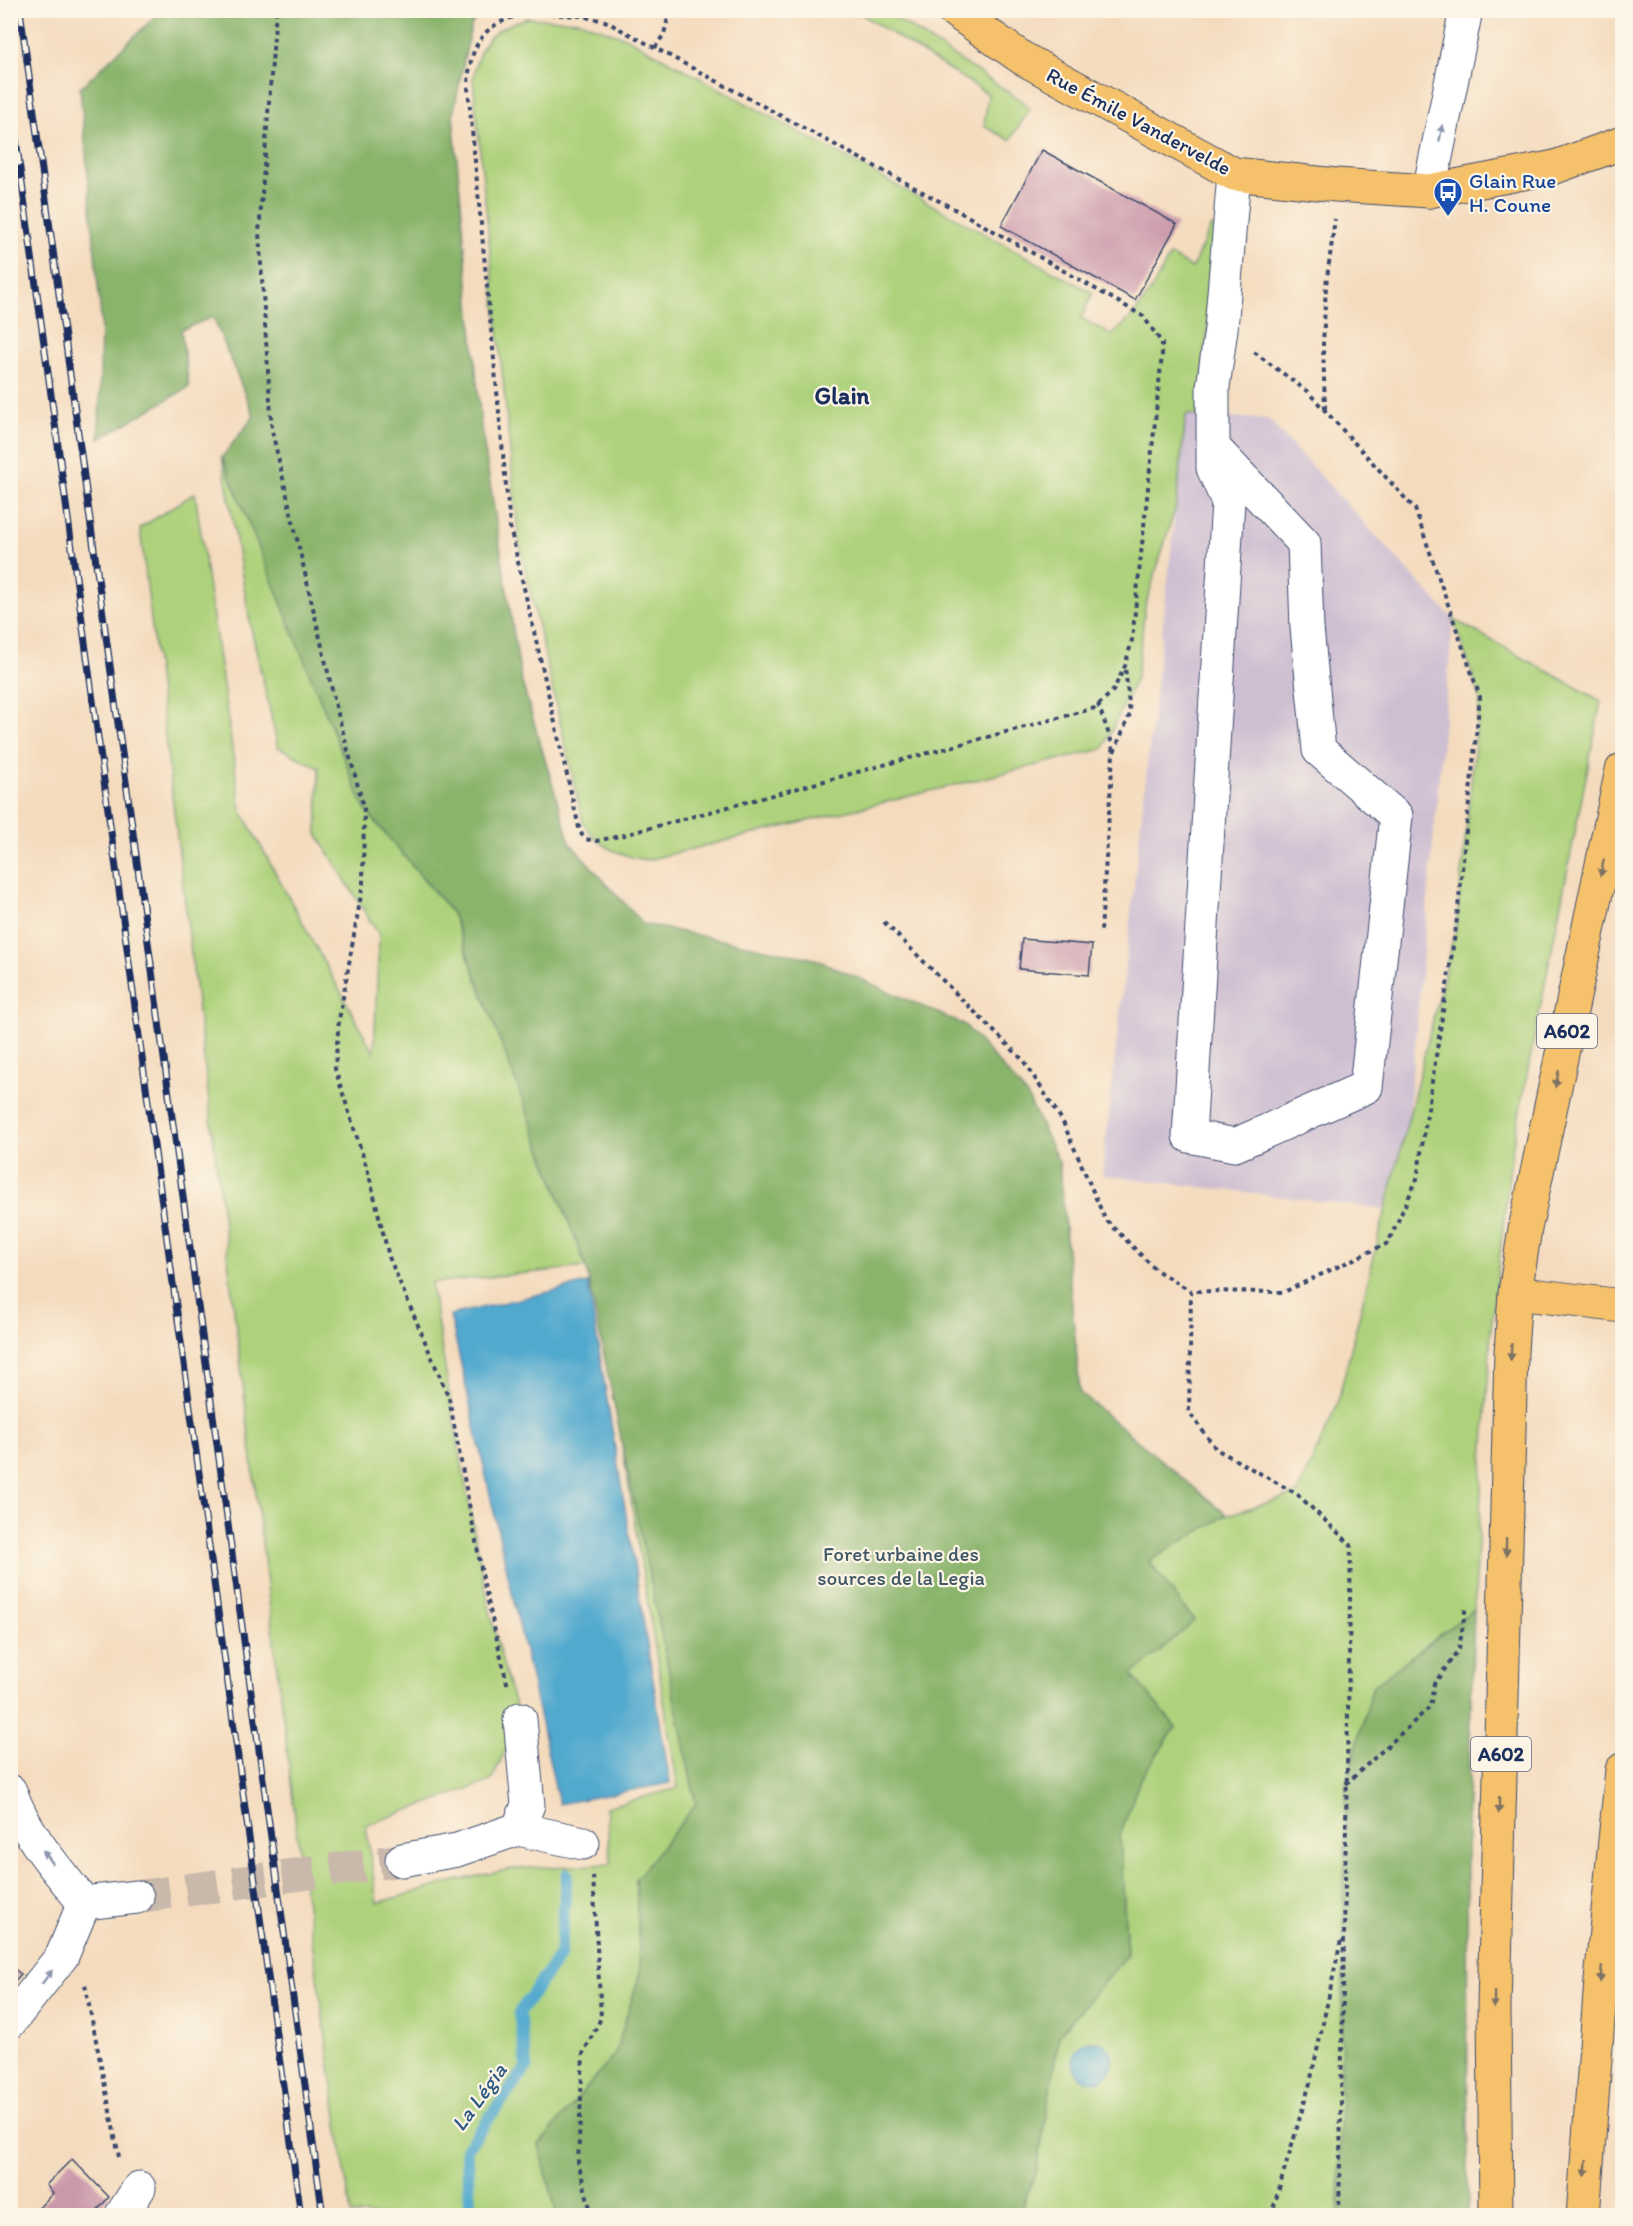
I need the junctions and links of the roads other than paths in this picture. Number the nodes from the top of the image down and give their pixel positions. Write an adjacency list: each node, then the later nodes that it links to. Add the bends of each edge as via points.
1 (953, 10): 4 (main road, Rue Émile Vandervelde, via 1022,58)
2 (1466, 10): 5 (street, one-way to 2)
3 (1623, 143): 5 (main road, Rue Émile Vandervelde, via 1555,167)
4 (1234, 174): 5 (main road, Rue Émile Vandervelde); 6 (street, via 1212,387)
5 (1429, 191)
6 (1213, 447): 6 (street, via 1213,468 1228,502 1189,1136 1235,1145 1365,1087 1396,816 1319,750 1307,627 1304,543)
7 (1623, 770): 8 (main road, A602, one-way to 8, via 1525,1229)
8 (1515, 1293): 9 (main road); 21 (main road, A602, one-way to 21, via 1494,2007)
9 (1623, 1306)
10 (520, 1719): 13 (street, via 528,1805)
11 (1623, 1770): 22 (main road, one-way to 22, via 1601,1981)
12 (10, 1791): 17 (street, one-way to 12, via 30,1832)
13 (518, 1829): 14 (street); 15 (street, via 457,1850)
14 (583, 1843)
15 (402, 1860)
16 (137, 1897): 17 (street)
17 (84, 1903): 18 (street, one-way to 17, via 50,1973 70,1939)
18 (10, 2022)
19 (139, 2188): 20 (street)
20 (121, 2216)
21 (1496, 2216)
22 (1583, 2216)

